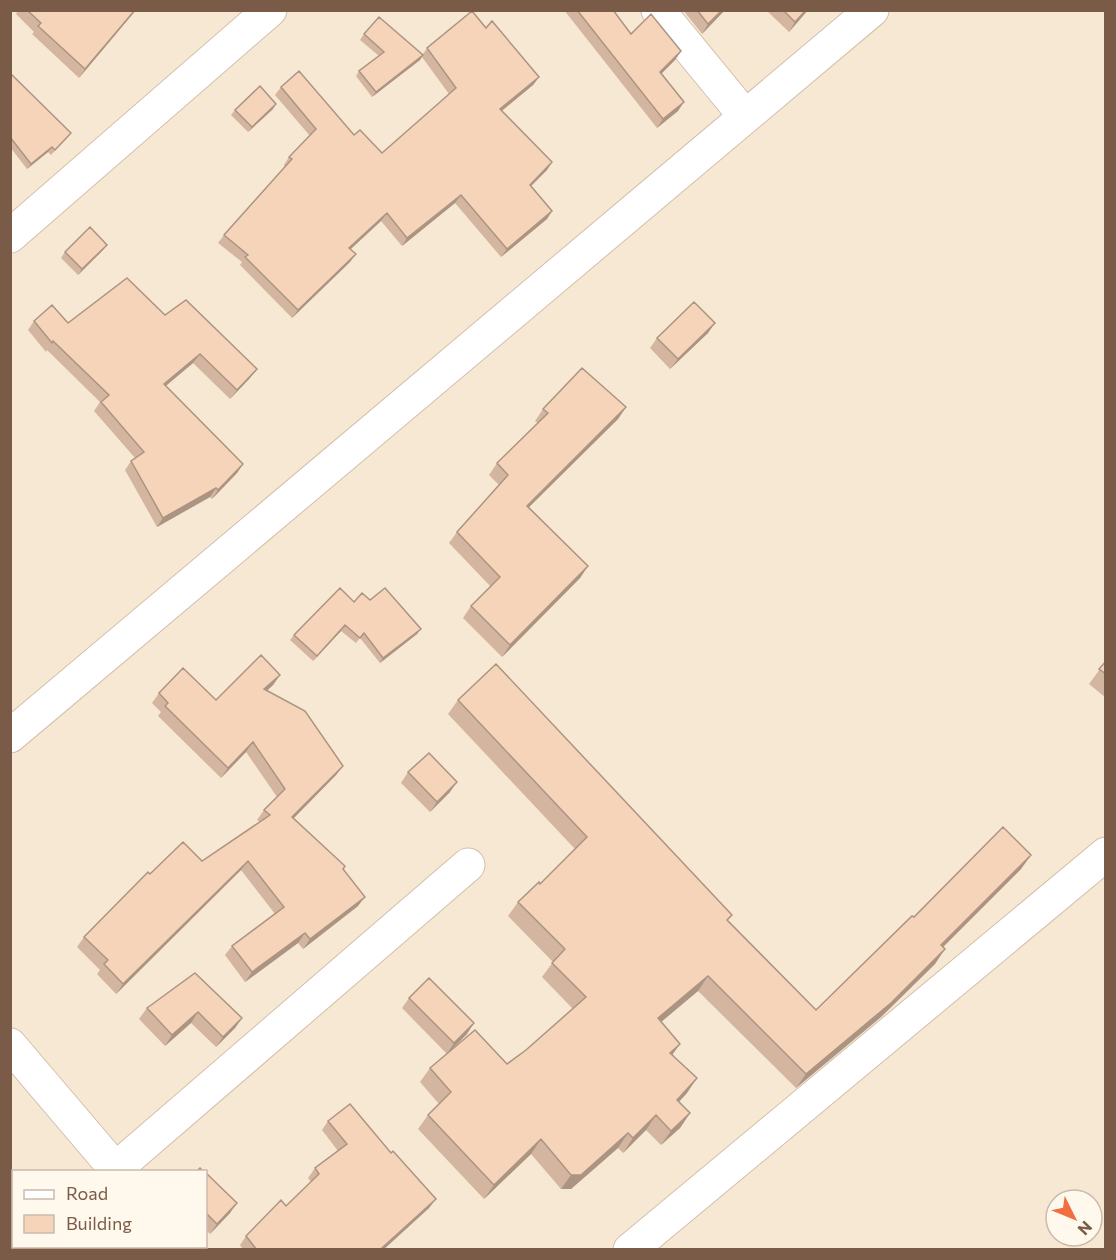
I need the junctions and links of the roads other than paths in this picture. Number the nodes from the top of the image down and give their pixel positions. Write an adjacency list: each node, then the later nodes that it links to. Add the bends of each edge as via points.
1 (270, 10): 5 (street)
2 (658, 10): 4 (street)
3 (872, 10): 4 (street)
4 (745, 116): 6 (street)
5 (10, 236)
6 (10, 736)
7 (1106, 854): 11 (street)
8 (468, 866): 10 (street)
9 (10, 1045): 10 (street)
10 (115, 1170)
11 (630, 1250)

